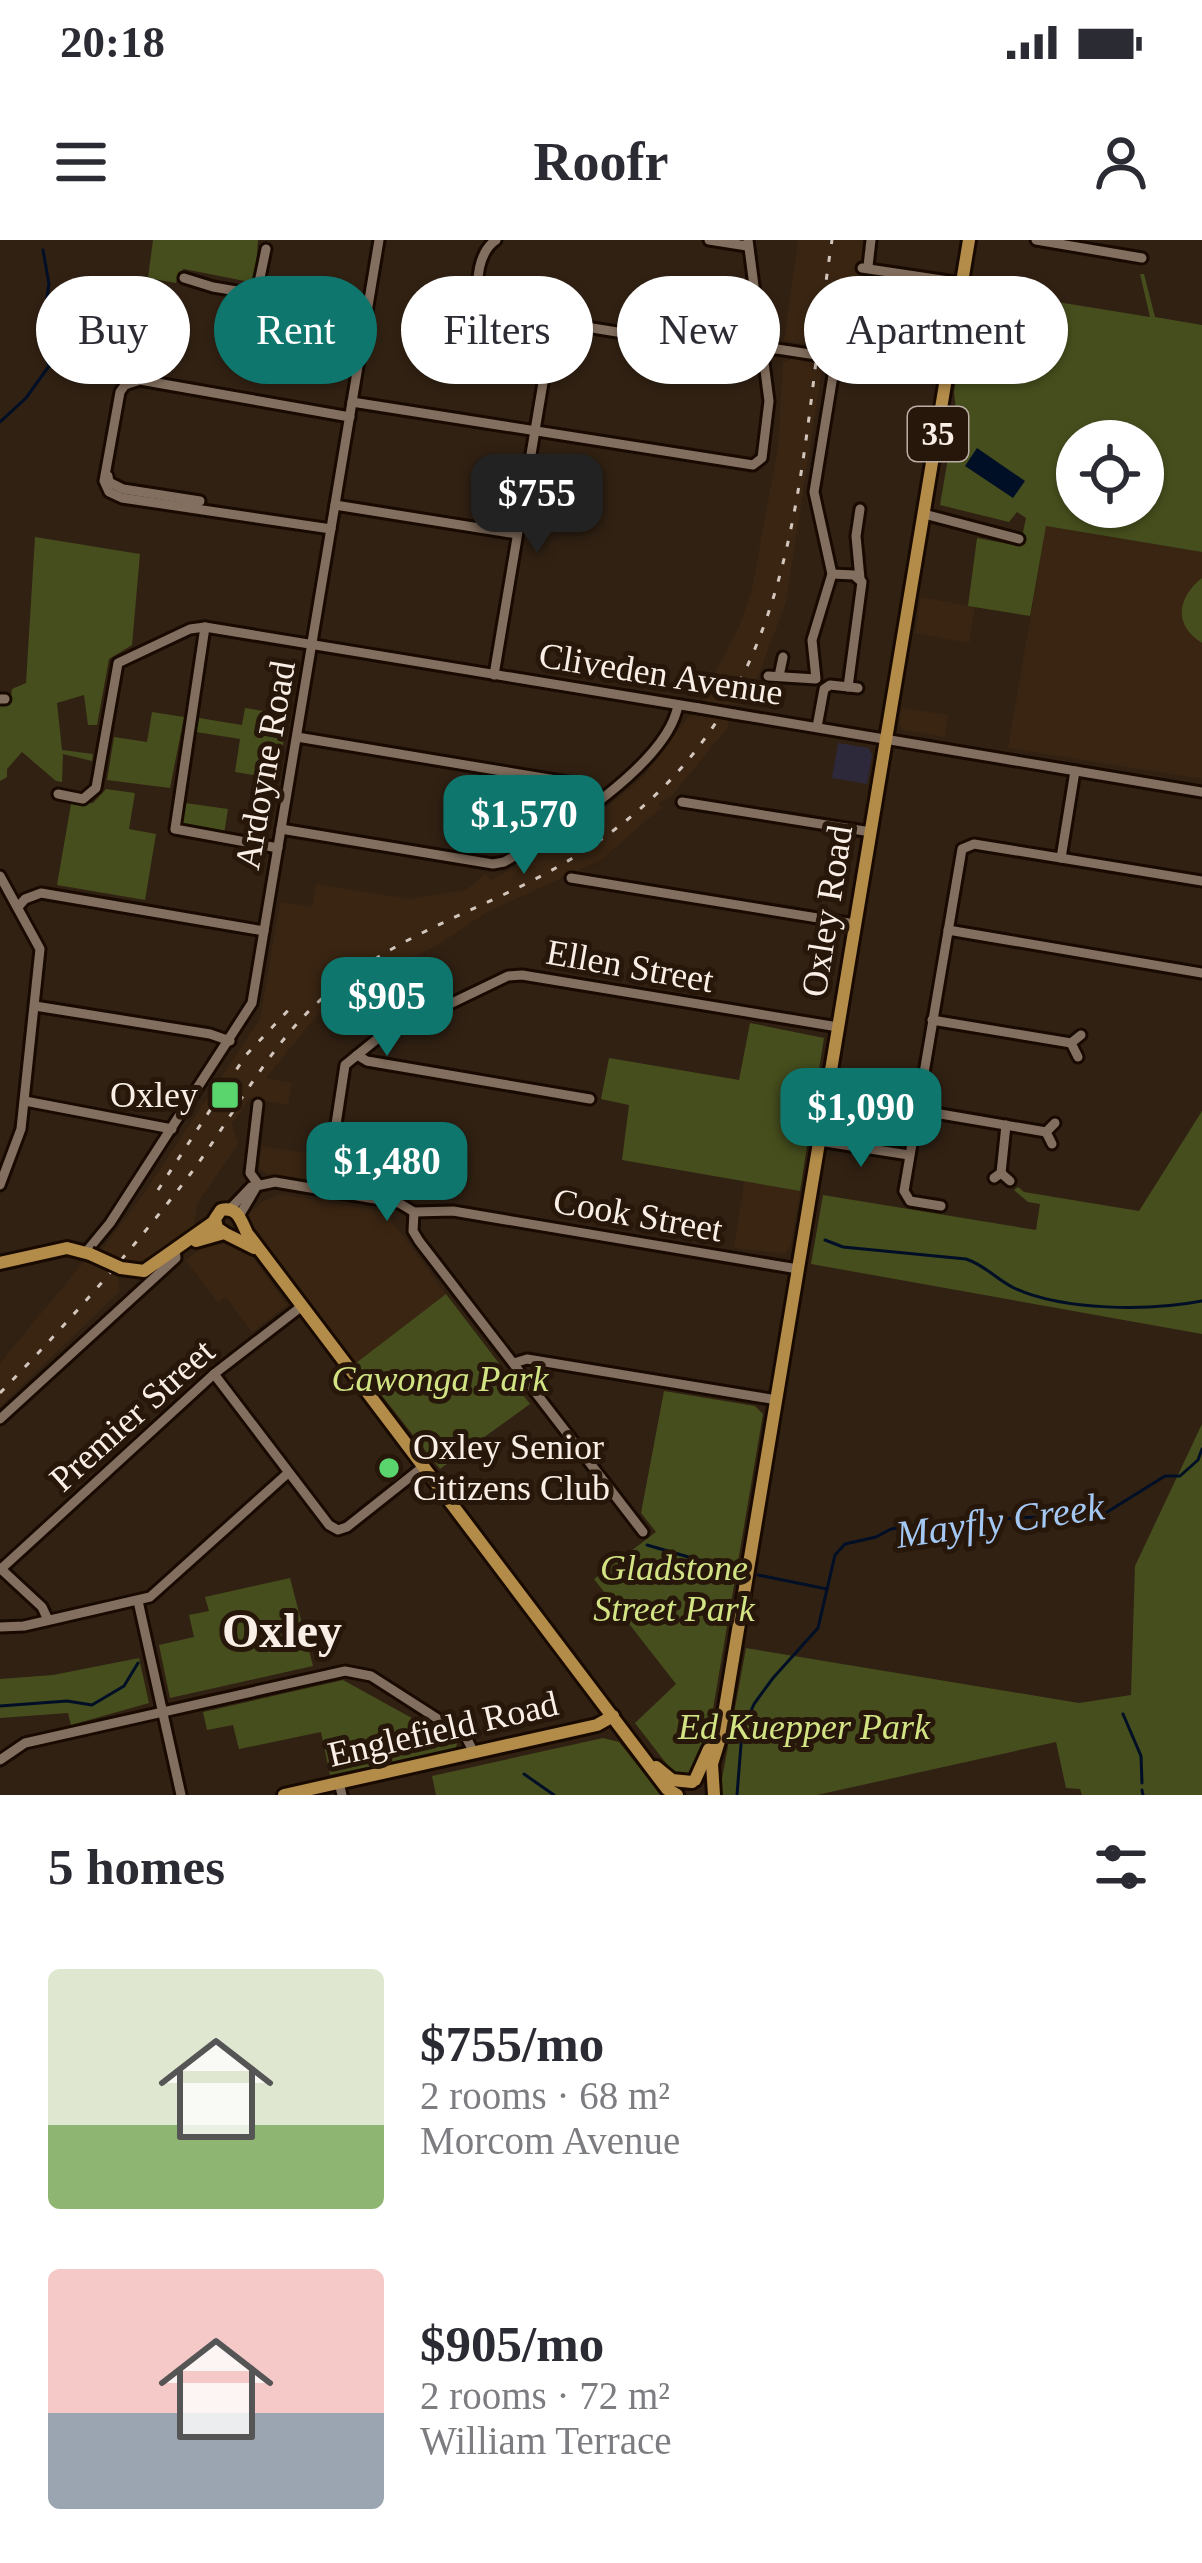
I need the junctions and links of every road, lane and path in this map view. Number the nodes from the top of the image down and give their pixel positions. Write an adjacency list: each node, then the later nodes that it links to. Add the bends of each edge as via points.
1 (379, 240): 11 (street, Ardoyne Road)
2 (496, 240): 12 (street)
3 (709, 240): 7 (street)
4 (871, 240): 14 (street, via 865,267)
5 (969, 240): 15 (main road, Oxley Road / 35)
6 (1036, 240): 9 (street)
7 (747, 243): 13 (street)
8 (266, 249): 10 (street)
9 (1142, 258)
10 (260, 276)
11 (373, 276)
12 (479, 276)
13 (752, 276)
14 (920, 276)
15 (963, 276)
16 (355, 384): 21 (street, Ardoyne Road)
17 (542, 384): 23 (street)
18 (765, 384): 23 (street, via 769,418 757,463)
19 (832, 384): 32 (street, via 814,492)
20 (946, 384): 28 (main road, Oxley Road / 35)
21 (352, 402): 22 (street, Ardoyne Road); 23 (street)
22 (350, 417): 25 (street, via 140,380 125,385 105,488 116,497); 26 (street, Ardoyne Road)
23 (534, 431): 30 (street)
24 (200, 501): 25 (street)
25 (179, 503): 29 (street)
26 (335, 505): 29 (street, Ardoyne Road); 30 (street)
27 (860, 509): 33 (street)
28 (924, 514): 31 (street); 42 (main road, Oxley Road / 35)
29 (331, 529): 35 (street, Ardoyne Road)
30 (517, 534): 37 (street)
31 (1019, 539)
32 (832, 574): 33 (street); 38 (street, via 812,640)
33 (860, 579): 38 (street, via 853,687)
34 (205, 627): 35 (street, Cliveden Avenue); 45 (street, via 118,663 96,788 83,799); 50 (street, via 174,826)
35 (313, 645): 37 (street, Cliveden Avenue); 41 (street, Ardoyne Road)
36 (783, 657): 38 (street, via 774,676)
37 (494, 675): 39 (street, Cliveden Avenue)
38 (820, 684): 40 (street)
39 (678, 705): 40 (street, Cliveden Avenue, bridge); 46 (street, via 658,742)
40 (817, 727): 42 (street, Cliveden Avenue)
41 (297, 737): 46 (street, via 586,784); 48 (street, Ardoyne Road)
42 (886, 739): 43 (street, Cliveden Avenue); 49 (main road, Oxley Road / 35)
43 (1075, 771): 44 (street, Cliveden Avenue); 51 (street)
44 (1202, 792)
45 (58, 794)
46 (602, 797): 48 (street, via 554,835 493,864)
47 (682, 802): 49 (street)
48 (281, 829): 50 (street, Ardoyne Road)
49 (871, 832): 56 (main road, Oxley Road / 35)
50 (278, 848): 58 (street, Ardoyne Road)
51 (1061, 858): 54 (street); 57 (street, via 967,845)
52 (0, 876): 55 (street)
53 (571, 878): 56 (street)
54 (1202, 881)
55 (17, 907): 58 (street, via 41,893); 60 (street, via 40,949)
56 (855, 924): 62 (main road, Oxley Road / 35)
57 (948, 930): 59 (street); 61 (street)
58 (264, 931): 63 (street, Ardoyne Road, via 252,1003)
59 (1202, 973)
60 (34, 1006): 63 (street); 67 (street)
61 (932, 1020): 65 (street, via 1076,1039); 69 (street)
62 (838, 1027): 64 (street, Ellen Street, via 522,974); 74 (main road, Oxley Road / 35)
63 (230, 1041): 72 (street, Ardoyne Road)
64 (357, 1055): 66 (street); 80 (street, via 344,1070)
65 (1078, 1058)
66 (590, 1099)
67 (25, 1101): 72 (street); 79 (street)
68 (258, 1104): 78 (street, via 250,1174)
69 (917, 1110): 71 (street); 76 (street)
70 (1055, 1123): 73 (street)
71 (1006, 1125): 73 (street); 77 (street, via 997,1175)
72 (172, 1129): 87 (street, Ardoyne Road)
73 (1046, 1132): 75 (street)
74 (820, 1141): 76 (street); 90 (main road, Oxley Road / 35)
75 (1052, 1144)
76 (909, 1155): 81 (street, via 905,1197)
77 (1010, 1181)
78 (258, 1184): 80 (street, Cook Street); 83 (street, via 245,1191)
79 (0, 1185)
80 (326, 1190): 82 (street, Cook Street)
81 (941, 1206)
82 (414, 1212): 90 (street, Cook Street, via 453,1211); 92 (street, via 419,1241)
83 (236, 1215): 84 (main road, via 221,1210); 85 (main road, via 238,1228); 88 (main road)
84 (215, 1220): 85 (main road); 86 (main road)
85 (226, 1233): 86 (main road); 88 (main road)
86 (176, 1249): 87 (main road, bridge, via 143,1271); 95 (street, via 176,1258)
87 (88, 1253): 89 (main road, via 67,1248)
88 (268, 1261): 91 (main road)
89 (0, 1263)
90 (798, 1269): 94 (main road, Oxley Road / 35)
91 (302, 1306): 93 (street, Premier Street); 96 (main road)
92 (514, 1363): 94 (street); 98 (street)
93 (214, 1374): 97 (street); 99 (street, Premier Street)
94 (777, 1400): 105 (main road, Oxley Road / 35)
95 (0, 1419)
96 (424, 1466): 97 (street, via 338,1529); 104 (main road)
97 (288, 1472): 100 (street)
98 (643, 1532)
99 (0, 1569): 101 (street)
100 (138, 1601): 101 (street); 103 (street)
101 (48, 1620): 102 (street)
102 (0, 1628)
103 (162, 1710): 106 (street, via 360,1672 466,1738); 108 (street, via 25,1743); 112 (street)
104 (613, 1716): 106 (main road, Englefield Road); 107 (main road)
105 (719, 1733): 109 (main road, Oxley Road / 35); 111 (main road, Oxley Road / 35)
106 (474, 1753): 110 (main road, Englefield Road)
107 (644, 1757): 109 (main road); 114 (main road)
108 (0, 1760)
109 (692, 1786): 111 (main road, 35)
110 (340, 1789): 113 (main road, Englefield Road)
111 (712, 1789)
112 (182, 1795)
113 (284, 1795)
114 (677, 1795)

